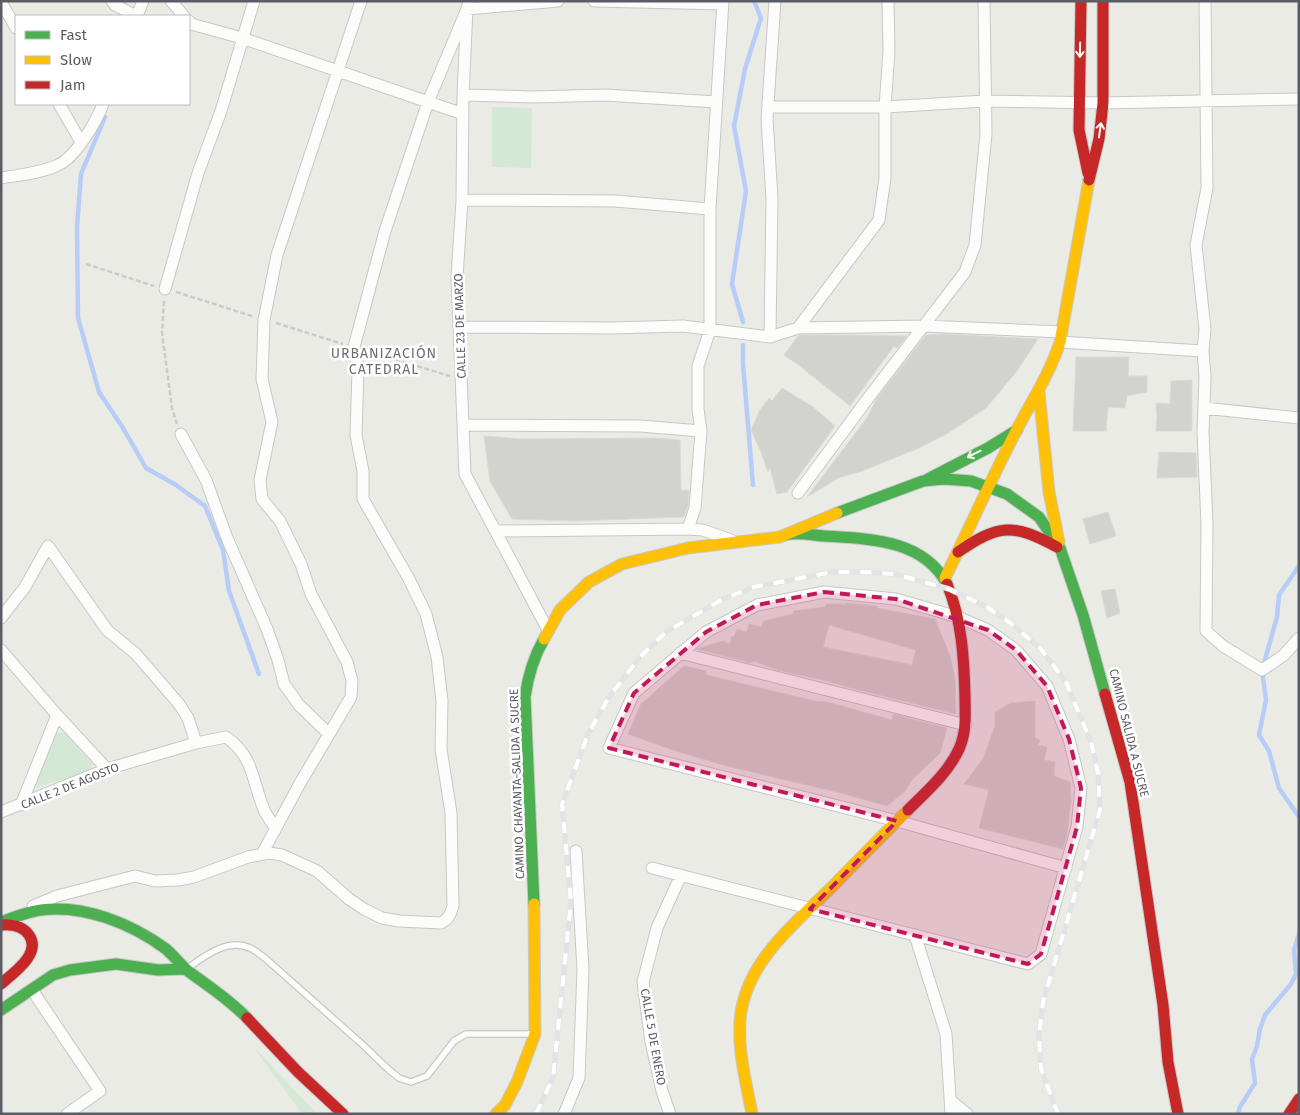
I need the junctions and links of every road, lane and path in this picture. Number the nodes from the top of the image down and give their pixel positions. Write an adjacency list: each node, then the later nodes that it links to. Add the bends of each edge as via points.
1 (112, 1): 17 (street)
2 (143, 1): 18 (street)
3 (171, 1): 19 (street)
4 (254, 1): 22 (street)
5 (361, 1): 23 (street)
6 (558, 1): 16 (street)
7 (594, 1): 15 (street)
8 (775, 1): 34 (street)
9 (888, 1): 35 (street, via 889,51)
10 (984, 1): 29 (street)
11 (1081, 1): 30 (main road, one-way to 30)
12 (1104, 1): 31 (main road)
13 (1205, 1): 26 (street)
14 (1, 2): 21 (street)
15 (723, 2): 28 (street)
16 (468, 5): 24 (street, CALLE 23 DE MARZO); 27 (street)
17 (135, 15)
18 (137, 15)
19 (183, 15)
20 (190, 22): 22 (street)
21 (15, 26)
22 (242, 38): 23 (street); 43 (street)
23 (339, 72): 27 (street); 44 (street, via 277,255)
24 (463, 95): 28 (street, via 605,95); 36 (street, CALLE 23 DE MARZO)
25 (1299, 99): 26 (street)
26 (1205, 100): 31 (street); 52 (street, via 1207,188 1196,245 1205,329)
27 (428, 102): 36 (street); 51 (street, via 385,231)
28 (716, 102): 41 (street)
29 (985, 102): 30 (street); 35 (street); 45 (street, via 986,134 975,245 965,272)
30 (1079, 103): 31 (street); 39 (main road, via 1079,130)
31 (1103, 103): 39 (main road, one-way to 31)
32 (60, 105): 37 (street)
33 (102, 105): 37 (street)
34 (768, 107): 35 (street); 49 (street, via 772,198)
35 (884, 107): 47 (street, via 885,178 879,220)
36 (463, 114): 40 (street, CALLE 23 DE MARZO)
37 (81, 142): 38 (street, via 58,165)
38 (1, 178)
39 (1089, 178): 50 (main road)
40 (462, 200): 41 (street, via 615,201); 46 (street, CALLE 23 DE MARZO, via 457,277)
41 (710, 209): 48 (street)
42 (86, 264): 43 (path)
43 (165, 289): 44 (path); 60 (path, via 162,333 172,408)
44 (264, 320): 51 (path); 79 (street, via 262,379 272,422 260,480 262,499 280,521 352,681 351,697)
45 (924, 326): 47 (street); 50 (street); 63 (street)
46 (459, 327): 48 (street, via 682,326); 53 (street, CALLE 23 DE MARZO)
47 (798, 328): 49 (street)
48 (710, 330): 49 (street); 59 (street, via 698,366)
49 (770, 337)
50 (1060, 337): 52 (street); 54 (main road, via 1055,361)
51 (354, 347): 53 (path); 87 (street, via 358,370 356,435 363,471 363,499 426,614 437,656 442,701 441,749 451,813 453,906 447,920 441,923 382,918 364,910 317,871 282,855)
52 (1203, 351): 55 (street)
53 (461, 380): 57 (street, CALLE 23 DE MARZO)
54 (1040, 392): 58 (main road); 68 (main road, via 1048,483)
55 (1204, 408): 56 (street); 74 (street, via 1206,631 1222,646 1262,670 1284,655)
56 (1299, 418)
57 (463, 425): 59 (street, via 640,426); 65 (street, CALLE 23 DE MARZO, via 466,474)
58 (1017, 430): 61 (main road, one-way to 61); 62 (main road)
59 (701, 431): 64 (street, via 695,508)
60 (181, 434): 79 (street, via 206,480 227,538 267,629 284,684 299,705)
61 (924, 481): 62 (main road, CAMINO CHAYANTA-SALIDA A SUCRE, via 971,481); 66 (main road, CAMINO CHAYANTA-SALIDA A SUCRE)
62 (988, 486): 68 (main road, CAMINO SALIDA A SUCRE, via 1007,494 1039,517); 69 (main road)
63 (798, 493)
64 (688, 530): 65 (street); 67 (street, via 703,530)
65 (497, 531): 73 (street, CALLE 23 DE MARZO)
66 (780, 537): 67 (main road, CAMINO CHAYANTA-SALIDA A SUCRE); 70 (main road, via 788,534 889,541 923,558)
67 (735, 542): 73 (main road, CAMINO CHAYANTA-SALIDA A SUCRE, via 688,548 622,564 589,582 560,610)
68 (1060, 548): 69 (main road, via 1018,530 997,530); 110 (main road, CAMINO SALIDA A SUCRE, via 1084,615 1130,782)
69 (958, 552): 70 (main road)
70 (945, 578): 71 (main road)
71 (958, 617): 76 (street, via 896,599 824,592 757,605 706,632); 78 (main road, via 964,661); 89 (street, via 988,630 1016,650 1046,686 1069,739 1081,788 1077,827)
72 (1, 618): 80 (street, via 25,587 48,546 107,630 136,654 179,704 188,718)
73 (548, 630): 99 (main road, CAMINO CHAYANTA-SALIDA A SUCRE, via 528,674 525,697 535,929)
74 (1299, 638)
75 (1, 650): 77 (street)
76 (680, 653): 78 (street); 84 (street, via 634,693 609,748)
77 (57, 715): 81 (street); 82 (street)
78 (966, 725): 84 (main road, via 958,754 939,779)
79 (329, 734): 85 (street)
80 (196, 743): 81 (street, CALLE 2 DE AGOSTO); 85 (street, CALLE 2 DE AGOSTO, via 226,737 238,745 248,760 265,812)
81 (107, 769): 82 (street, CALLE 2 DE AGOSTO)
82 (21, 805): 83 (street, CALLE 2 DE AGOSTO)
83 (1, 812)
84 (897, 821): 89 (street); 91 (main road)
85 (275, 828): 87 (street)
86 (576, 851): 105 (street, via 583,969 579,1078)
87 (262, 854): 92 (street, via 178,880 155,881 134,876 57,896)
88 (652, 868): 90 (street)
89 (1066, 868): 94 (street, via 1041,954 1028,964)
90 (681, 875): 91 (street); 106 (street, CALLE 5 DE ENERO, via 657,928 644,982 652,1042)
91 (810, 909): 94 (street); 107 (main road, via 774,945 756,971 744,1000 739,1038)
92 (18, 913): 93 (main road); 95 (main road, via 47,909 95,915 137,931 166,950)
93 (1, 923): 96 (main road, via 24,929 32,937 33,946 24,964)
94 (915, 935): 101 (street, via 946,1034)
95 (186, 969): 97 (main road, via 158,970 116,964 79,969 53,975); 99 (lane, via 210,952 230,946 248,947 266,959 388,1070 411,1082 427,1076 454,1041 466,1034); 103 (main road, via 226,998)
96 (1, 984)
97 (32, 990): 98 (main road); 102 (street, via 100,1091)
98 (1, 1010)
99 (535, 1034): 104 (main road, CAMINO CHAYANTA-SALIDA A SUCRE, via 518,1082)
100 (1299, 1098): 111 (main road)
101 (950, 1100): 108 (street); 109 (street)
102 (67, 1114)
103 (343, 1114)
104 (496, 1114)
105 (564, 1114)
106 (670, 1114)
107 (752, 1114)
108 (950, 1114)
109 (967, 1114)
110 (1178, 1114)
111 (1289, 1114)

